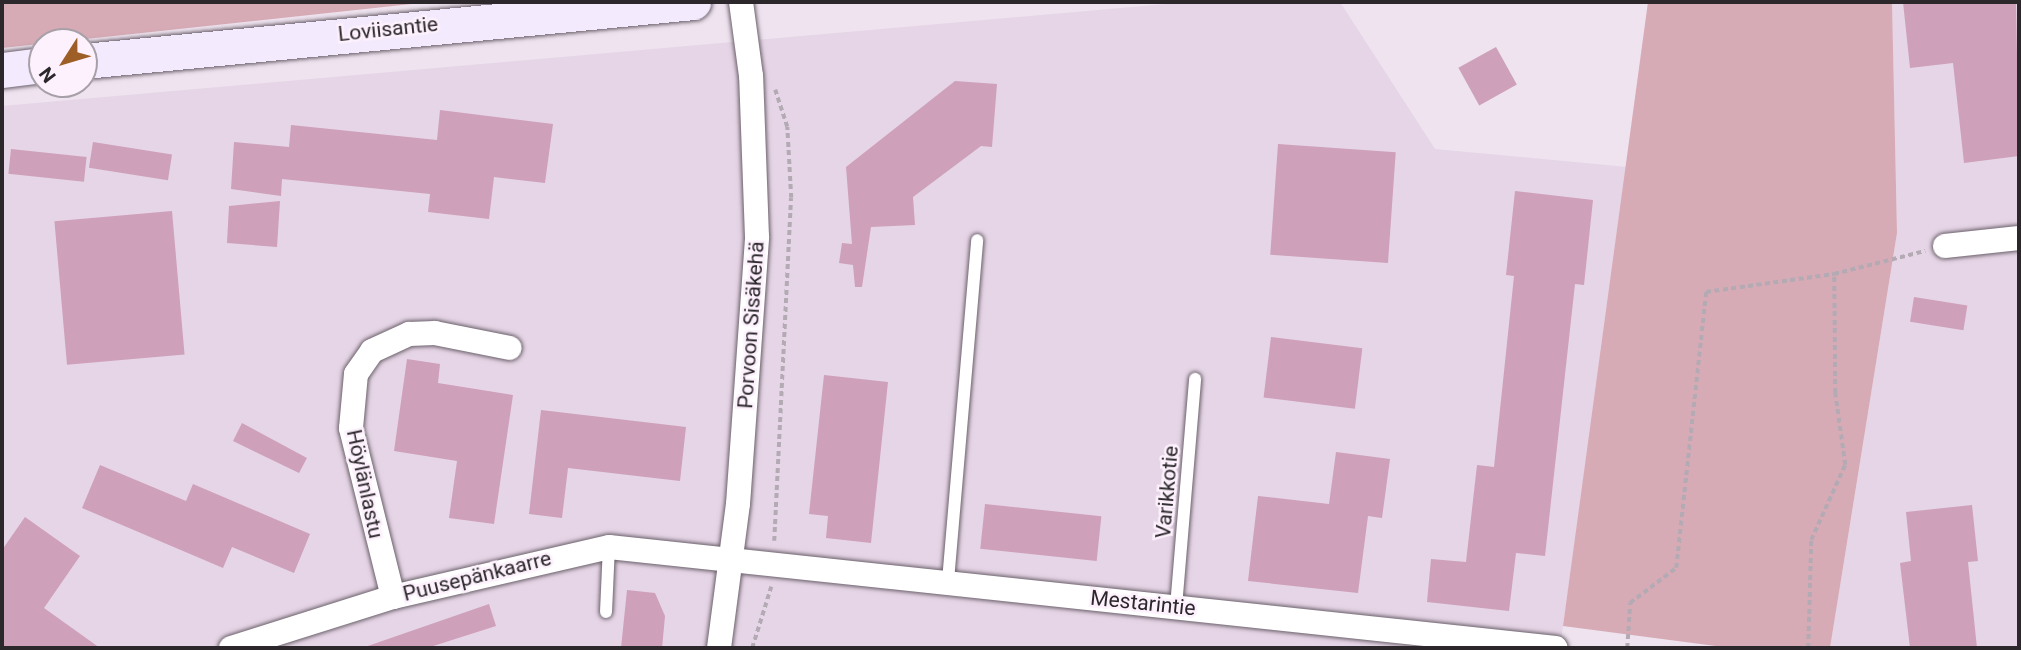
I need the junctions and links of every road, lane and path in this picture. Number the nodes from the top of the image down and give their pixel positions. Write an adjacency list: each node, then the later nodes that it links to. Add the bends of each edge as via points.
1 (693, 2): 3 (main road, Loviisantie)
2 (741, 2): 6 (street, Porvoon Sisäkehä)
3 (98, 60)
4 (28, 67): 5 (main road)
5 (2, 70)
6 (751, 75): 14 (street, Porvoon Sisäkehä, via 757,237 738,504); 15 (path, via 774,88 782,101 791,198)
7 (2019, 238): 9 (street)
8 (977, 240): 16 (lane)
9 (1945, 246): 10 (path)
10 (1834, 274): 24 (path, via 1706,292 1676,568 1630,603); 25 (path, via 1835,393 1845,465 1811,540)
11 (510, 348): 17 (street, Höylänlastu, via 435,333 409,334 372,351 356,374 351,428)
12 (1195, 379): 18 (lane, Varikkotie)
13 (608, 547): 14 (street, Puusepänkaarre); 17 (street, Puusepänkaarre); 19 (lane)
14 (729, 557): 15 (street, Mestarintie); 21 (street, Porvoon Sisäkehä)
15 (774, 563): 16 (street, Mestarintie); 22 (path)
16 (948, 581): 18 (street, Mestarintie)
17 (393, 597): 20 (street, Puusepänkaarre)
18 (1176, 607): 23 (street, Mestarintie)
19 (606, 612)
20 (231, 648)
21 (719, 648)
22 (752, 648)
23 (1556, 648)
24 (1627, 648)
25 (1808, 648)

